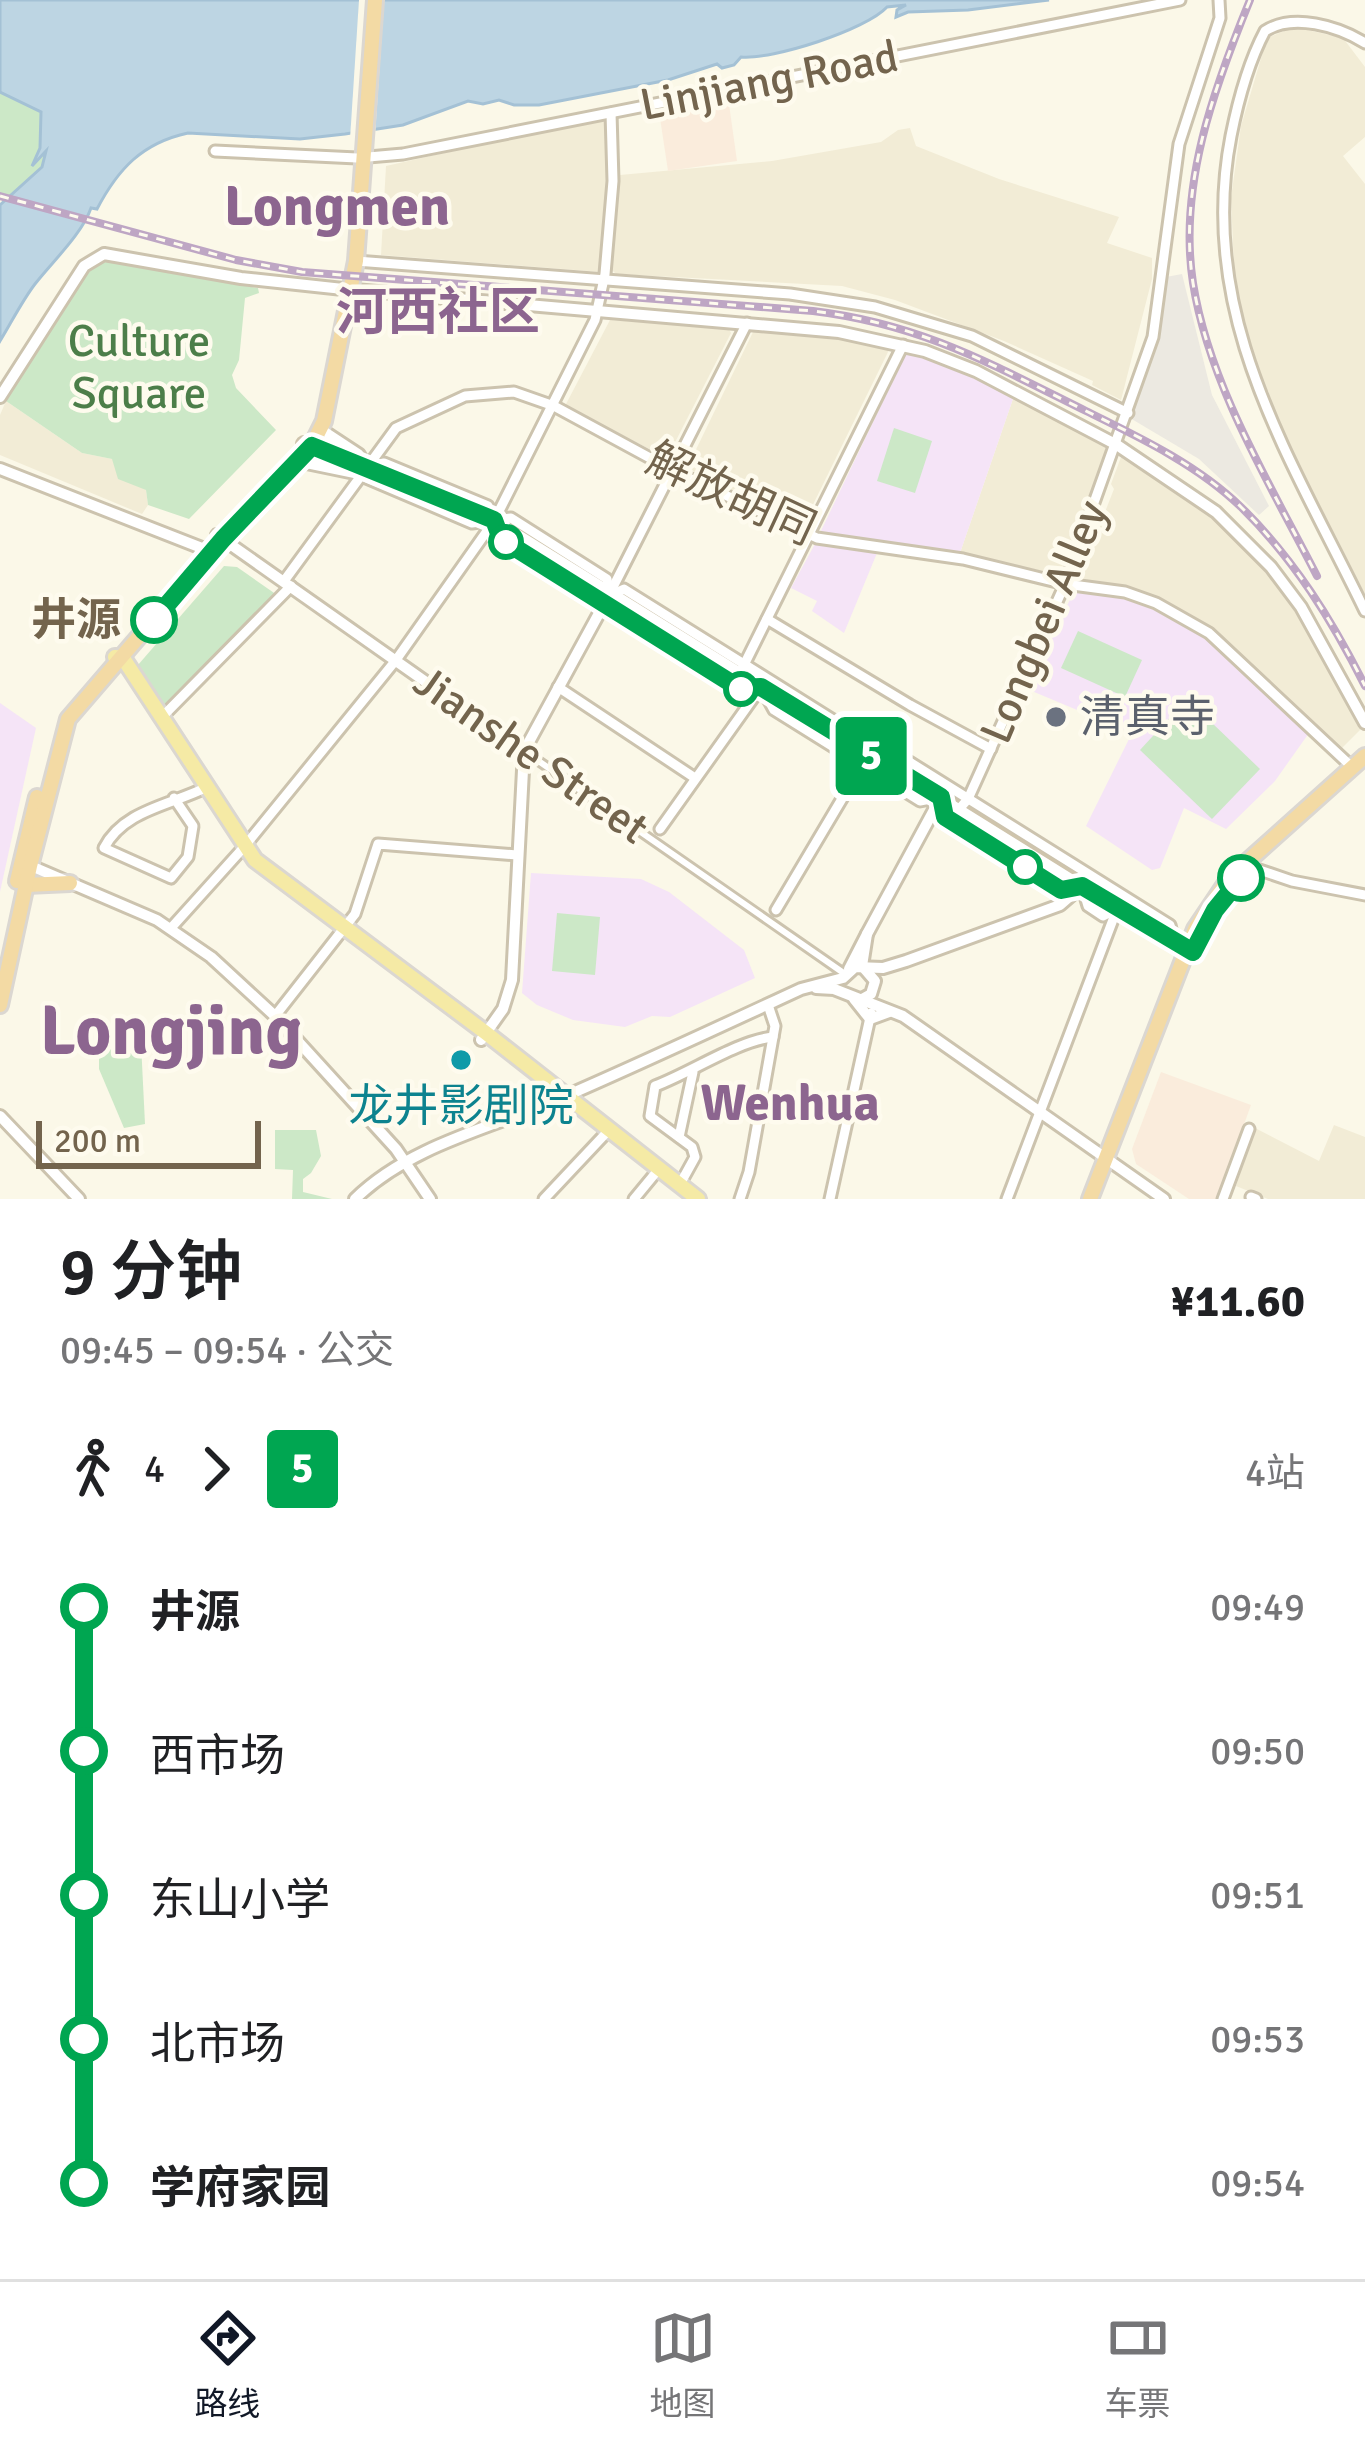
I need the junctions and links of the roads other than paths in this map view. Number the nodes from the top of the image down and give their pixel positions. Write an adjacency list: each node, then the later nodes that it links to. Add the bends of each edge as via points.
1 (372, 0): 7 (highway)
2 (1180, 0): 5 (street, Linjiang Road)
3 (1219, 0): 16 (street, via 1179,144 1156,327)
4 (1365, 43): 31 (street, via 1298,22 1265,32 1228,151 1223,253 1256,387)
5 (611, 113): 7 (street, Linjiang Road, via 422,151); 9 (street)
6 (215, 151): 7 (street, Linjiang Road)
7 (362, 151): 8 (highway); 10 (highway)
8 (356, 261): 9 (street); 10 (highway)
9 (602, 281): 11 (street); 16 (street, via 820,297 901,312 984,341)
10 (347, 289): 11 (street); 14 (street, via 99,254); 17 (highway); 18 (highway)
11 (597, 311): 12 (street); 15 (street)
12 (747, 323): 13 (street); 22 (street)
13 (903, 345): 19 (street, via 976,371); 25 (street)
14 (0, 398)
15 (554, 406): 22 (street, 解放胡同); 23 (street, 解放胡同, via 514,392 465,396 396,428); 24 (street)
16 (1128, 413): 19 (street)
17 (321, 429): 18 (highway); 23 (street, via 359,454)
18 (308, 444): 20 (highway); 23 (main road); 26 (highway)
19 (1117, 445): 29 (street, Longbei Alley); 39 (street, via 1198,498 1271,567)
20 (299, 462): 23 (street); 26 (highway)
21 (0, 469): 27 (street)
22 (674, 470): 25 (street, 解放胡同); 30 (street)
23 (364, 472): 24 (main road); 28 (street, 解放胡同)
24 (494, 520): 30 (main road); 34 (street)
25 (809, 536): 29 (street, 解放胡同); 32 (street)
26 (220, 537): 27 (highway); 28 (street, Jianshe Street)
27 (208, 550): 33 (highway)
28 (288, 583): 34 (street, Jianshe Street); 38 (street, 解放胡同)
29 (1065, 584): 40 (street, Longbei Alley); 44 (street, 解放胡同, via 1141,596 1196,624)
30 (607, 599): 35 (main road); 36 (street); 37 (street, via 742,690)
31 (1365, 610)
32 (767, 619): 35 (street); 40 (street)
33 (118, 659): 38 (main road); 46 (main road); 55 (highway, via 58,724)
34 (396, 660): 41 (street, Jianshe Street); 53 (street)
35 (742, 669): 37 (main road); 43 (street, via 862,738)
36 (558, 687): 41 (street); 45 (street)
37 (761, 687): 43 (main road); 45 (street)
38 (163, 716): 46 (main road)
39 (1365, 723)
40 (991, 748): 49 (street, Longbei Alley)
41 (524, 751): 52 (street, Jianshe Street); 54 (street)
42 (1365, 756): 44 (highway)
43 (865, 760): 47 (main road); 49 (street, via 884,746); 62 (street)
44 (1358, 767): 56 (highway); 67 (highway, via 1230,878)
45 (695, 778): 50 (street)
46 (205, 788): 48 (street); 53 (main road)
47 (941, 797): 49 (main road); 59 (street, via 945,817 1061,890); 66 (street)
48 (174, 798): 48 (street, via 114,828 104,848 171,878 188,857 194,826)
49 (964, 803): 51 (main road)
50 (660, 829): 52 (street)
51 (1007, 831): 59 (main road); 67 (street, via 1169,925)
52 (652, 841): 63 (street, Jianshe Street)
53 (241, 850): 64 (street); 65 (main road)
54 (518, 855): 65 (street, via 378,844 355,914); 80 (street, via 511,991)
55 (26, 864): 57 (street); 58 (highway); 69 (highway)
56 (1251, 867): 60 (street); 67 (highway)
57 (70, 883): 58 (highway); 64 (street)
58 (26, 885): 75 (highway)
59 (1082, 886): 61 (main road); 68 (street, via 1060,905)
60 (1365, 895)
61 (1117, 909): 67 (main road); 84 (street)
62 (776, 910): 63 (street)
63 (769, 922): 71 (street, Jianshe Street)
64 (171, 928): 77 (street)
65 (341, 930): 77 (street); 80 (main road)
66 (867, 934): 70 (street); 71 (street)
67 (1184, 947): 89 (highway)
68 (906, 961): 70 (street); 72 (street)
69 (0, 962)
70 (866, 968): 71 (street); 72 (street)
71 (846, 974): 73 (street); 74 (street)
72 (875, 983): 74 (street); 78 (street)
73 (806, 988): 74 (street); 76 (street)
74 (859, 999): 78 (street); 79 (street); 79 (street)
75 (0, 1005)
76 (768, 1005): 81 (street); 83 (street)
77 (275, 1016): 90 (street)
78 (903, 1016): 79 (street); 84 (street)
79 (870, 1019): 100 (street)
80 (483, 1036): 83 (main road)
81 (773, 1037): 82 (street, via 753,1039); 99 (street)
82 (693, 1072): 88 (street); 88 (street, via 655,1086 650,1116)
83 (563, 1097): 87 (main road); 90 (street)
84 (1040, 1111): 89 (street); 101 (street)
85 (0, 1116): 93 (street)
86 (1249, 1129): 104 (street)
87 (606, 1133): 91 (main road); 96 (street)
88 (680, 1137): 92 (street, via 695,1157)
89 (1109, 1160): 102 (highway); 103 (street)
90 (404, 1162): 94 (street); 95 (street)
91 (656, 1172): 92 (main road); 97 (street)
92 (682, 1193): 98 (main road)
93 (79, 1199)
94 (356, 1199)
95 (430, 1199)
96 (544, 1199)
97 (634, 1199)
98 (698, 1199)
99 (740, 1199)
100 (830, 1199)
101 (1006, 1199)
102 (1094, 1199)
103 (1164, 1199)
104 (1223, 1199)

